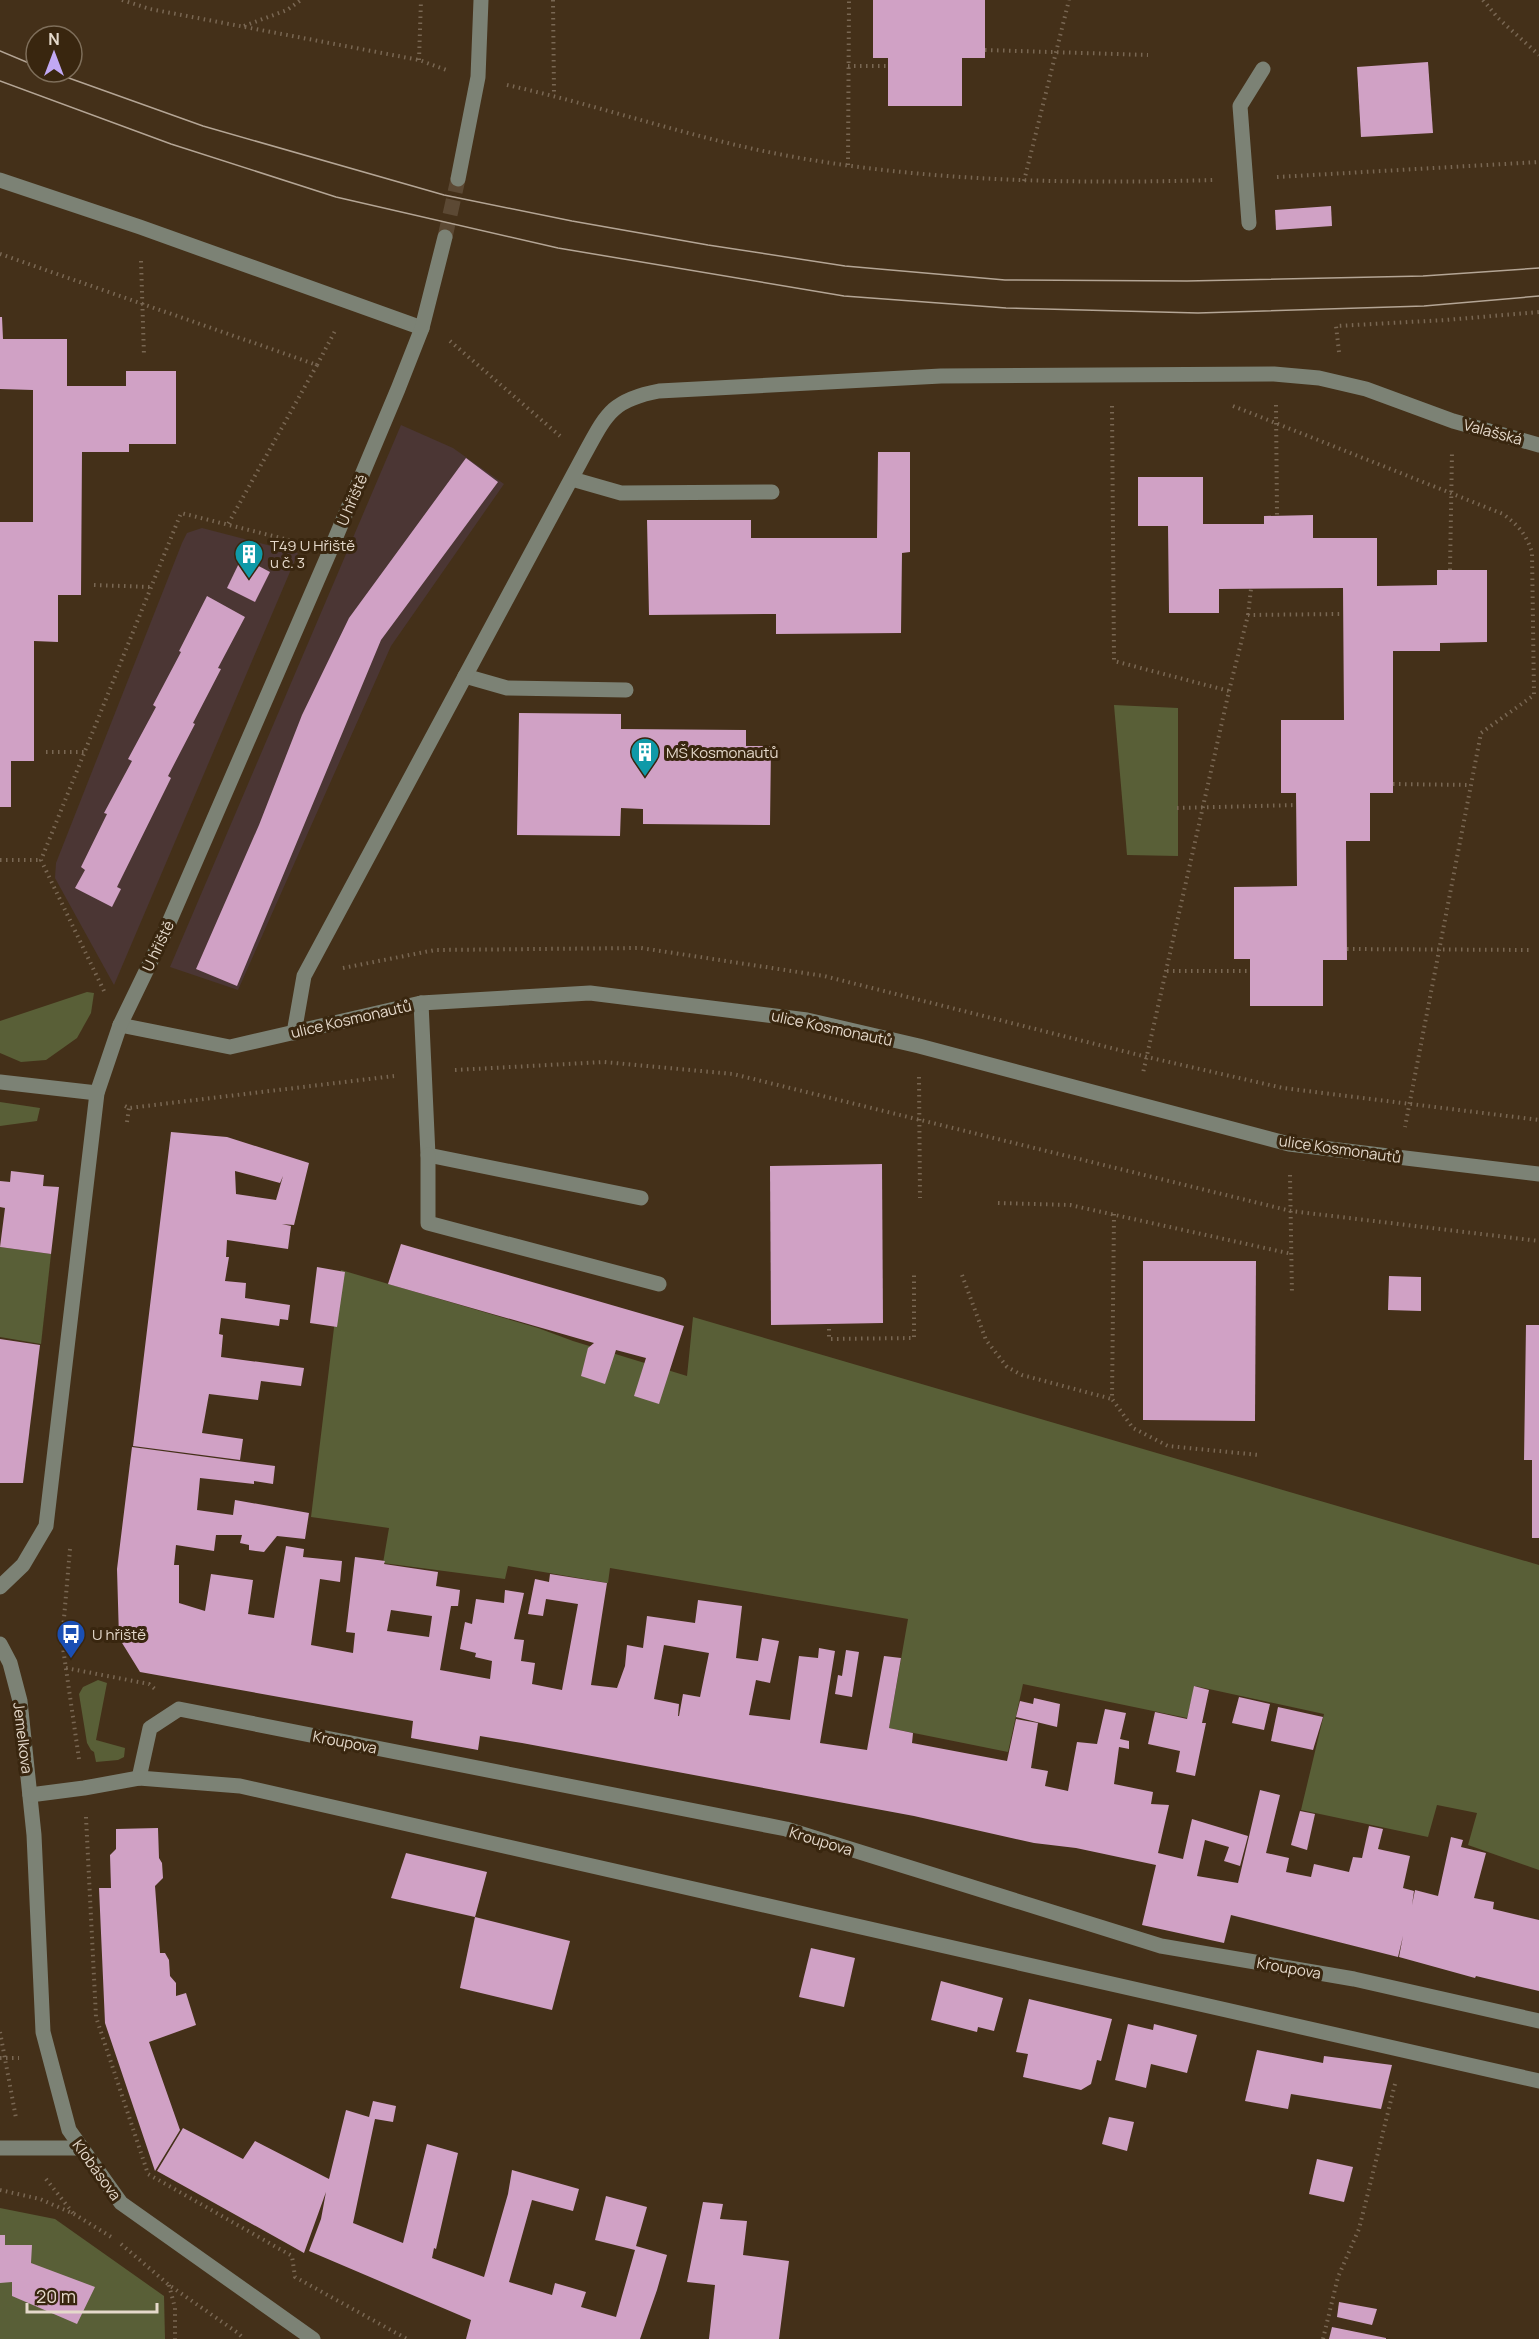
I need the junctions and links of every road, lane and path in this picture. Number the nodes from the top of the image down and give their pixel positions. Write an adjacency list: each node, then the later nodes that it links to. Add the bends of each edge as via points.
1 (122, 0): 9 (path)
2 (301, 0): 9 (path, via 287,10)
3 (421, 0): 14 (path)
4 (481, 0): 23 (street, via 477,86)
5 (553, 0): 20 (path)
6 (849, 0): 15 (path)
7 (1069, 0): 11 (path)
8 (1483, 0): 13 (path)
9 (244, 26): 14 (path)
10 (985, 50): 11 (path)
11 (1056, 51): 12 (path); 26 (path)
12 (1148, 55)
13 (1539, 55)
14 (419, 60): 18 (path)
15 (848, 66): 16 (path); 22 (path)
16 (888, 66)
17 (1263, 69): 24 (street, via 1240,106)
18 (455, 72)
19 (501, 83): 20 (path)
20 (554, 96): 22 (path, via 703,137)
21 (1539, 162): 24 (path)
22 (848, 165): 26 (path)
23 (458, 179)
24 (1245, 179): 26 (path); 27 (street)
25 (0, 180): 28 (street)
26 (1024, 181)
27 (1249, 224)
28 (140, 227): 31 (path); 35 (street)
29 (445, 237): 35 (street, U hřiště)
30 (0, 254): 31 (path)
31 (142, 305): 37 (path); 38 (path)
32 (1539, 312): 34 (path)
33 (339, 323): 38 (path)
34 (1336, 326)
35 (422, 328): 51 (street, U hřiště)
36 (447, 339): 45 (path)
37 (144, 356)
38 (317, 365): 50 (path)
39 (1274, 374): 40 (street, Valašská); 42 (street, Valašská, via 1366,388); 43 (path)
40 (1112, 376): 45 (street, Valašská, via 941,376 659,391 619,405 604,418); 61 (path, via 1114,661)
41 (1225, 404): 43 (path)
42 (1450, 420): 44 (street, Valašská); 48 (path)
43 (1276, 424): 48 (path); 49 (path)
44 (1539, 444)
45 (584, 455): 46 (street, Valašská)
46 (572, 479): 47 (street, via 621,493); 59 (street, Valašská)
47 (772, 492)
48 (1451, 492): 52 (path); 58 (path, via 1503,514 1526,535 1532,552)
49 (1277, 516)
50 (228, 524): 51 (path); 54 (path, via 181,513)
51 (330, 551): 77 (street, U hřiště, via 164,934)
52 (1450, 570)
53 (94, 585): 54 (path)
54 (151, 587): 63 (path)
55 (1251, 589): 57 (path)
56 (1343, 614): 57 (path)
57 (1248, 615): 61 (path)
58 (1537, 667): 65 (path, via 1534,695 1481,733)
59 (465, 676): 60 (street, via 507,688); 78 (street, Valašská, via 304,976)
60 (626, 690)
61 (1229, 691): 67 (path)
62 (46, 752): 63 (path)
63 (84, 752): 70 (path)
64 (1393, 784): 65 (path)
65 (1471, 785): 71 (path)
66 (1296, 805): 67 (path)
67 (1203, 807): 68 (path); 74 (path)
68 (1177, 808)
69 (0, 860): 70 (path)
70 (41, 860): 77 (path)
71 (1439, 948): 72 (path); 73 (path); 89 (path)
72 (1347, 949)
73 (1533, 950)
74 (1167, 971): 75 (path); 83 (path)
75 (1250, 971)
76 (421, 1003): 78 (street, ulice Kosmonautů); 79 (street, ulice Kosmonautů, via 590,993 807,1020); 80 (street)
77 (120, 1025): 78 (street, ulice Kosmonautů, via 230,1047); 82 (street, U hřiště)
78 (294, 1033)
79 (919, 1046): 83 (street, ulice Kosmonautů); 85 (path)
80 (424, 1072): 84 (path); 85 (path, via 604,1062 733,1074); 88 (street)
81 (0, 1082): 82 (street)
82 (97, 1093): 84 (path); 106 (street, U hřiště, via 46,1526 23,1565)
83 (1135, 1103): 87 (street, ulice Kosmonautů)
84 (129, 1108): 86 (path)
85 (919, 1120): 92 (path); 94 (path)
86 (126, 1132)
87 (1289, 1144): 89 (street, ulice Kosmonautů); 94 (path)
88 (428, 1155): 91 (street); 100 (street, via 428,1223)
89 (1400, 1157): 90 (street, ulice Kosmonautů)
90 (1539, 1174)
91 (641, 1198)
92 (920, 1198)
93 (998, 1203): 95 (path, via 1070,1205)
94 (1291, 1211): 96 (path); 97 (path)
95 (1114, 1214): 97 (path); 103 (path)
96 (1539, 1241)
97 (1292, 1254): 101 (path)
98 (914, 1274): 102 (path, via 914,1338 829,1339)
99 (962, 1275): 103 (path, via 986,1340 1007,1367 1022,1375)
100 (659, 1284)
101 (1292, 1295)
102 (829, 1329)
103 (1112, 1399): 104 (path, via 1133,1428 1168,1446)
104 (1259, 1455)
105 (70, 1548): 108 (path, via 62,1641)
106 (0, 1587)
107 (0, 1644): 112 (street, Jemelkova, via 10,1663 20,1701)
108 (66, 1668): 109 (path, via 149,1684); 111 (path)
109 (179, 1709): 110 (street, via 150,1728); 114 (street, Kroupova, via 786,1829 1161,1946 1354,1979)
110 (139, 1778): 111 (street); 115 (street, via 240,1786 274,1793)
111 (84, 1788): 112 (street); 124 (path, via 96,2017 148,2174 292,2256 295,2277)
112 (30, 1794): 113 (street, Jemelkova)
113 (34, 1834): 118 (street, Klobásova, via 44,2032 69,2130)
114 (1539, 2021)
115 (1403, 2050): 116 (street); 125 (path, via 1359,2229 1338,2277)
116 (1539, 2081)
117 (0, 2148): 118 (street)
118 (82, 2148): 123 (street, Klobásova, via 121,2203)
119 (0, 2190): 120 (path, via 40,2199 74,2214 118,2242)
120 (169, 2284): 121 (path, via 175,2308); 122 (path)
121 (175, 2339)
122 (244, 2339)
123 (313, 2339)
124 (407, 2339)
125 (1323, 2339)

